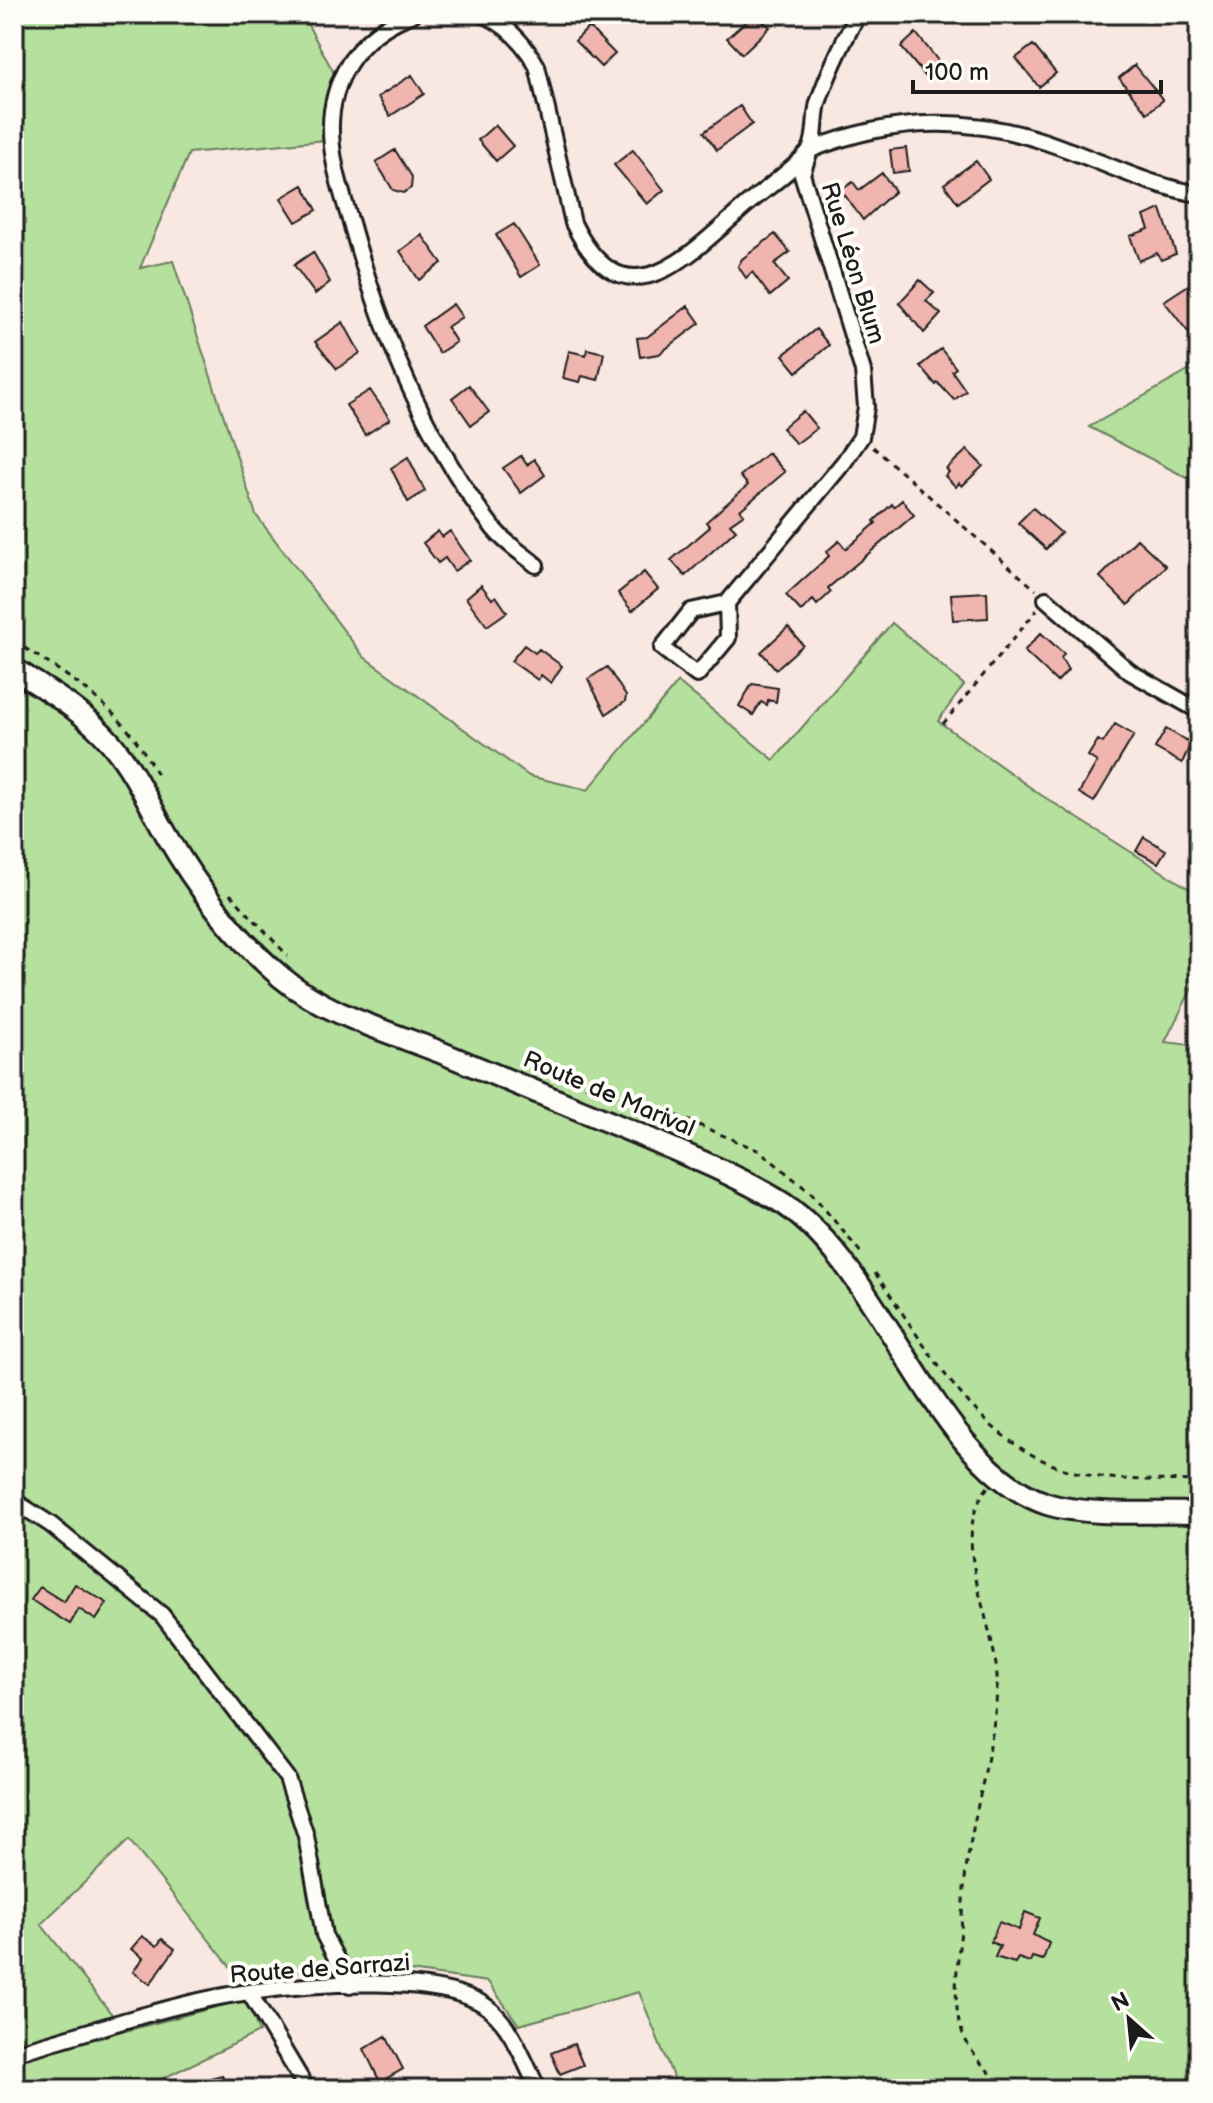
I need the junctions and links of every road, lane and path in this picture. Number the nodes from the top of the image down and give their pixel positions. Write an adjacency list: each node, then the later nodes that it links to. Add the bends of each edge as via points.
1 (413, 14): 7 (street, via 379,29 356,51 340,80 332,111 332,147 364,271 420,406 496,531)
2 (482, 14): 4 (street, via 511,31 537,66 573,223 598,264 611,270 652,275 673,267)
3 (858, 14): 4 (street, Rue Léon Blum, via 818,105)
4 (810, 150): 5 (street, via 851,133 951,121 1000,128 1161,188); 6 (street, Rue Léon Blum, via 802,174 863,371 866,407)
5 (1199, 194)
6 (861, 437): 8 (path); 9 (street)
7 (536, 565)
8 (1046, 599): 11 (street, via 1130,672); 12 (path)
9 (727, 603): 9 (street, via 728,638 697,675 662,648 691,611)
10 (14, 669): 13 (main road, Route de Marival, via 110,741 193,877 262,957 300,991 699,1160 797,1213 831,1247 964,1441)
11 (1199, 711)
12 (943, 724)
13 (999, 1475): 15 (main road, Route de Marival, via 1049,1505); 21 (path, via 981,1497 973,1524 973,1565 998,1686 969,1852 958,1976 959,2020 969,2048)
14 (14, 1501): 16 (street, via 162,1615 287,1778 306,1836 324,1935)
15 (1199, 1513)
16 (350, 1985): 17 (street, Route de Sarrazi); 20 (street, Route de Sarrazi, via 419,1984 460,1992 491,2010 513,2037)
17 (249, 1992): 18 (street, Route de Sarrazi); 19 (street)
18 (14, 2053)
19 (307, 2089)
20 (538, 2089)
21 (1008, 2089)

